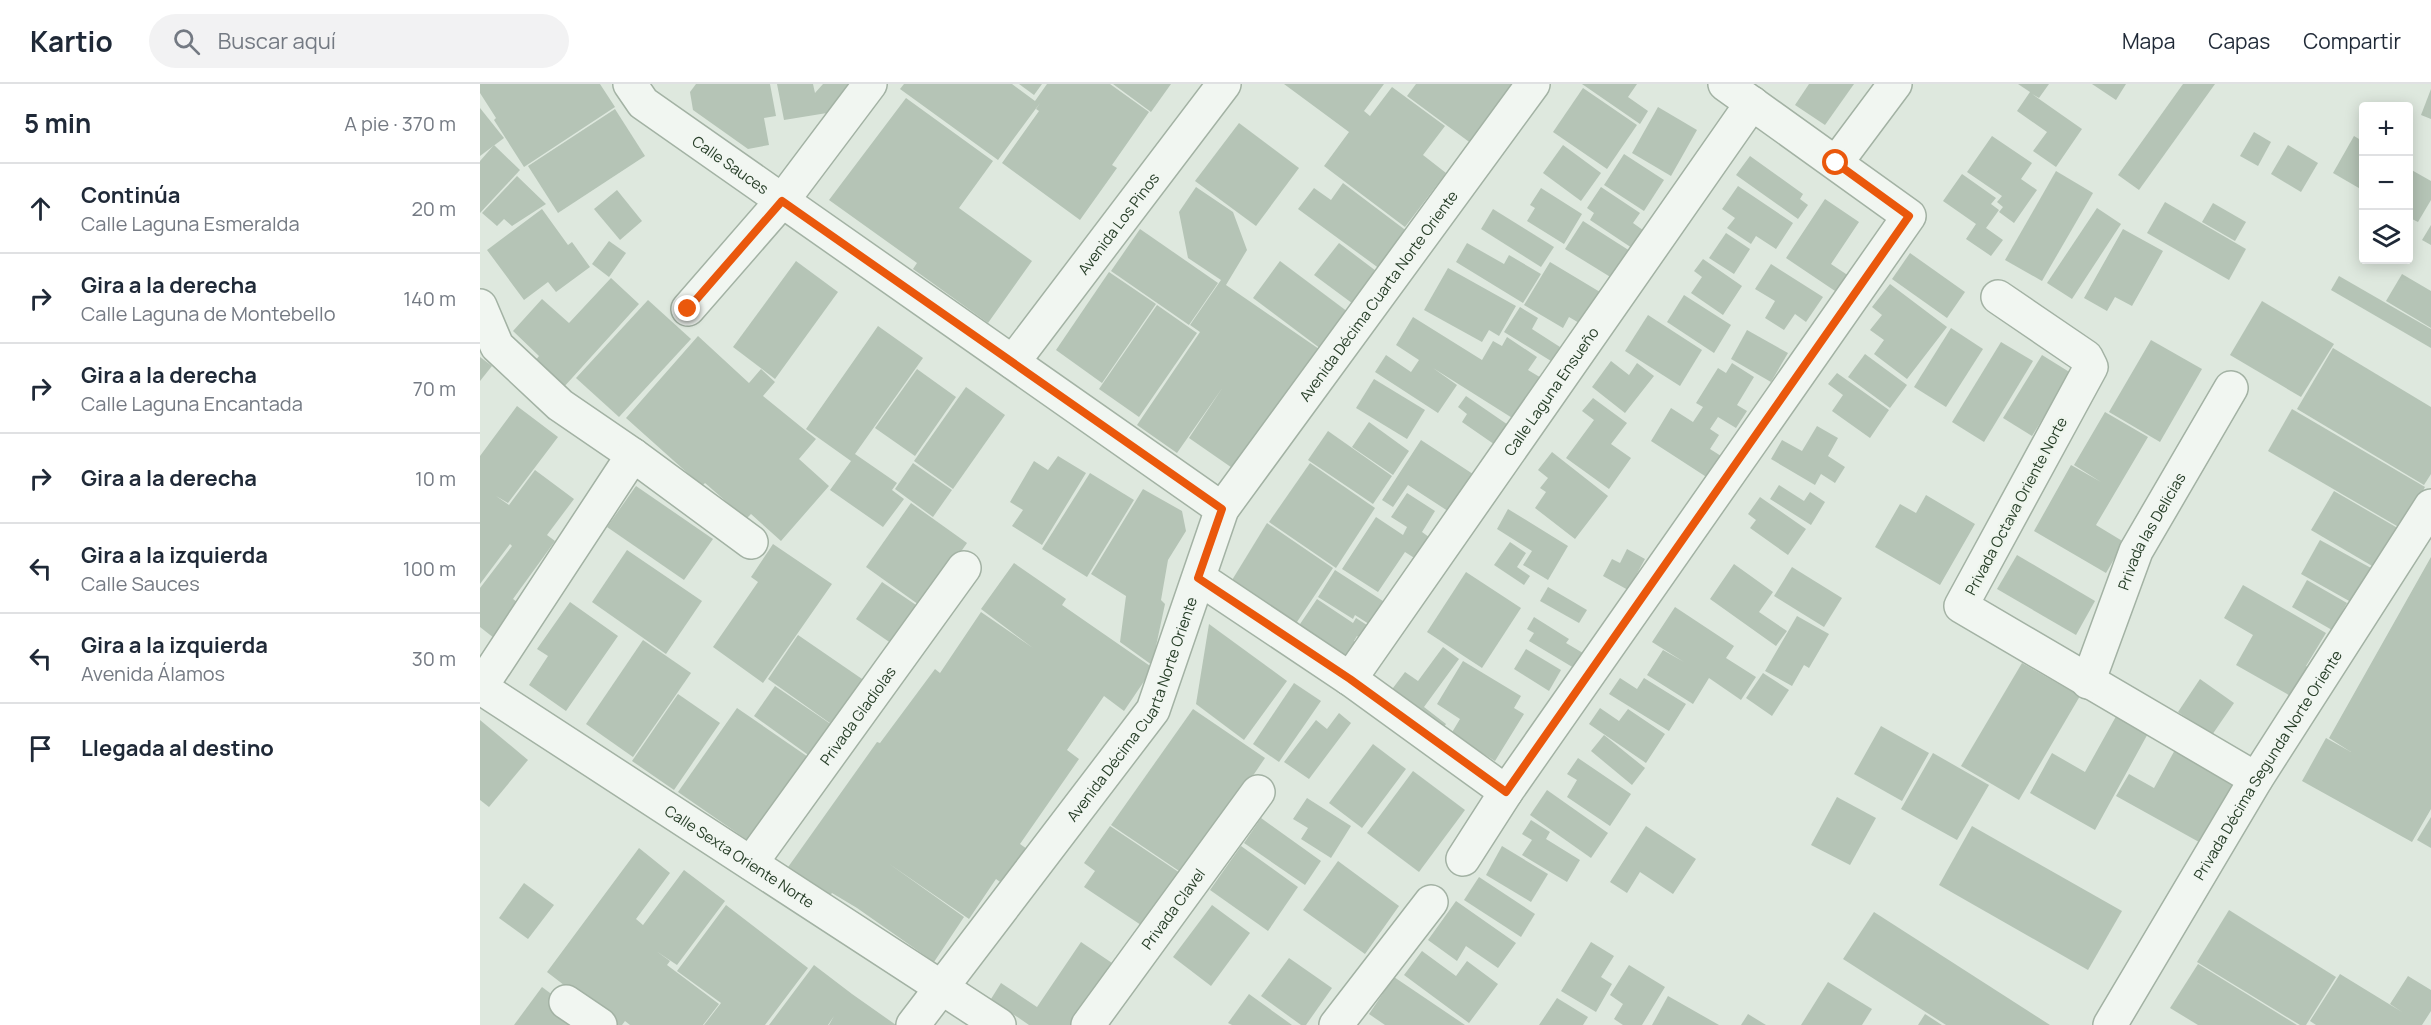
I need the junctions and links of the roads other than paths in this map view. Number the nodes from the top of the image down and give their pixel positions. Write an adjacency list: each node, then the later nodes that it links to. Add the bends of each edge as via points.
1 (630, 84): 9 (street, Calle Sauces, via 643,104)
2 (870, 84): 9 (street)
3 (1224, 84): 13 (street, Avenida Los Pinos)
4 (1533, 84): 17 (street, Avenida Décima Cuarta Norte Oriente)
5 (1725, 84): 7 (street)
6 (1895, 84): 8 (street)
7 (1752, 103): 8 (street); 21 (street, Calle Laguna Ensueño)
8 (1836, 163): 26 (street, via 1909,216)
9 (782, 201): 12 (street); 13 (street, Calle Sauces)
10 (1998, 297): 22 (street, Privada Octava Oriente Norte, via 2086,357 2091,367 1961,606)
11 (480, 306): 15 (street, via 497,346 560,405)
12 (688, 309)
13 (1013, 362): 17 (street, Calle Sauces)
14 (2231, 388): 22 (street, Privada las Delicias, via 2136,551)
15 (633, 455): 18 (street); 23 (street)
16 (2431, 506): 24 (street, Privada Décima Segunda Norte Oriente)
17 (1222, 509): 20 (street, Avenida Décima Cuarta Norte Oriente)
18 (751, 542)
19 (964, 568): 28 (street, Privada Gladiolas)
20 (1198, 578): 21 (street); 30 (street, Avenida Décima Cuarta Norte Oriente, via 1153,710)
21 (1350, 679): 26 (street)
22 (2088, 682): 24 (street, Privada Octava Oriente Norte)
23 (480, 687): 28 (street, Calle Sexta Oriente Norte)
24 (2256, 779): 37 (street, Privada Décima Segunda Norte Oriente)
25 (1258, 792): 35 (street, Privada Clavel)
26 (1506, 792): 27 (street)
27 (1463, 859)
28 (751, 863): 30 (street, Calle Sexta Oriente Norte)
29 (1431, 902): 36 (street)
30 (941, 987): 33 (street, Avenida Décima Cuarta Norte Oriente); 34 (street, Calle Sexta Oriente Norte)
31 (566, 1002): 32 (street)
32 (600, 1025)
33 (913, 1025)
34 (999, 1025)
35 (1088, 1025)
36 (1336, 1025)
37 (2109, 1025)

